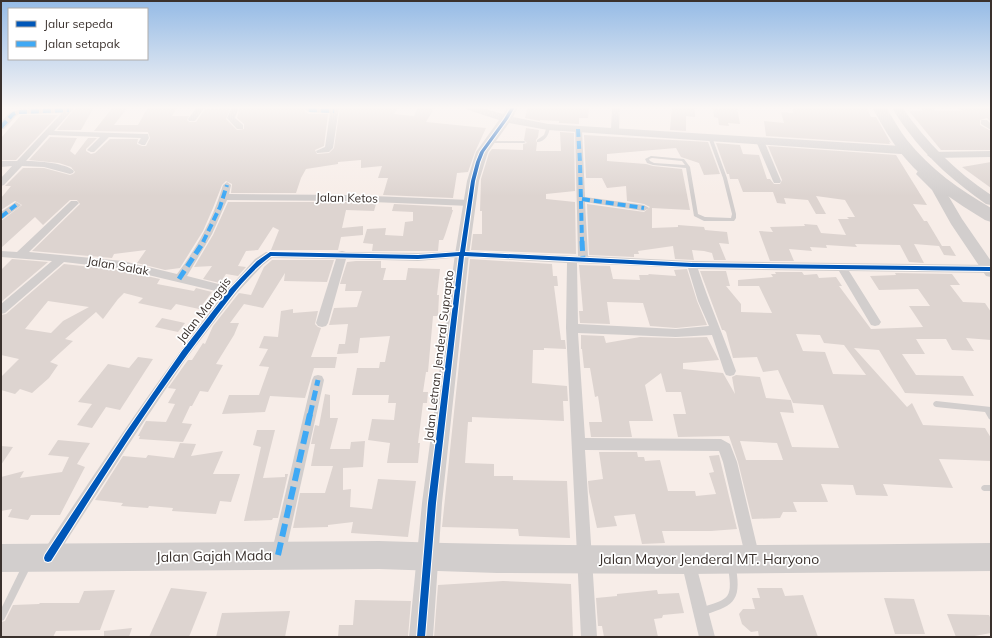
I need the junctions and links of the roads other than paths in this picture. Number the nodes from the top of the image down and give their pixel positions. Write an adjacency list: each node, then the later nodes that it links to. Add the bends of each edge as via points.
1 (45, 137): 25 (street)
2 (105, 137): 19 (street)
3 (145, 137): 18 (street)
4 (331, 137): 21 (street, via 329,148)
5 (493, 137): 16 (street, Jalan Letnan Jenderal Suprapto)
6 (545, 137): 14 (lane)
7 (578, 137): 36 (street)
8 (695, 137): 13 (street)
9 (894, 137): 20 (street)
10 (897, 137): 37 (highway, via 939,181)
11 (909, 137): 37 (highway, via 936,168)
12 (918, 137): 23 (street)
13 (710, 138): 15 (street); 28 (lane, via 726,182 734,214 732,220 704,219 696,215)
14 (538, 141)
15 (760, 141): 20 (street); 31 (street)
16 (489, 142): 17 (lane); 39 (street, Jalan Letnan Jenderal Suprapto, via 478,162)
17 (524, 142)
18 (142, 143)
19 (91, 150)
20 (902, 150): 34 (street)
21 (320, 151)
22 (991, 154): 23 (street)
23 (931, 155): 30 (street)
24 (667, 158): 27 (lane); 27 (lane, via 647,159 653,164); 28 (lane, via 684,160)
25 (21, 163): 26 (street); 29 (street, via 41,164); 32 (street)
26 (1, 164)
27 (669, 165): 28 (lane)
28 (688, 167)
29 (70, 171)
30 (954, 176): 34 (street); 38 (street)
31 (777, 181)
32 (1, 184)
33 (227, 185): 35 (street)
34 (938, 188): 46 (street); 55 (street, via 956,221)
35 (225, 197): 39 (street, Jalan Ketos, via 348,198); 56 (street)
36 (582, 199): 43 (street); 52 (street)
37 (970, 199): 42 (highway); 45 (highway)
38 (991, 201)
39 (470, 203): 49 (street, Jalan Letnan Jenderal Suprapto)
40 (74, 204): 50 (street)
41 (16, 205): 44 (street)
42 (991, 207)
43 (644, 208)
44 (1, 216)
45 (991, 216)
46 (991, 222)
47 (1, 254): 50 (street, Jalan Salak)
48 (342, 254): 49 (street, Jalan Manggis, via 418,257); 57 (street, Jalan Manggis, via 270,254); 60 (street)
49 (462, 254): 52 (street, Jalan Manggis); 71 (street, Jalan Letnan Jenderal Suprapto)
50 (20, 256): 51 (street, Jalan Salak)
51 (62, 258): 56 (street, Jalan Salak, via 123,265); 58 (street)
52 (578, 260): 53 (street, Jalan Manggis); 61 (street)
53 (692, 265): 54 (street, Jalan Manggis); 62 (street, via 703,301)
54 (842, 267): 55 (street, Jalan Manggis); 59 (street)
55 (990, 270)
56 (179, 279): 57 (street, Jalan Salak)
57 (232, 291): 69 (street, Jalan Manggis, via 184,353)
58 (1, 310)
59 (875, 322)
60 (322, 323)
61 (572, 328): 62 (street, via 676,333); 68 (street)
62 (716, 330): 63 (street)
63 (730, 371)
64 (318, 380): 70 (street)
65 (936, 404): 66 (lane)
66 (989, 410): 67 (lane)
67 (991, 417)
68 (579, 444): 74 (street); 76 (street, via 721,445 725,448 730,462)
69 (45, 554): 70 (highway, Jalan Gajah Mada); 73 (highway, Jalan Gajah Mada); 78 (lane)
70 (278, 555): 71 (highway, Jalan Gajah Mada)
71 (428, 556): 74 (highway, Jalan Mayor Jenderal MT. Haryono); 79 (street, Jalan Letnan Jenderal Suprapto)
72 (991, 557): 76 (highway, Jalan Mayor Jenderal MT. Haryono)
73 (1, 558)
74 (585, 560): 75 (highway, Jalan Mayor Jenderal MT. Haryono); 80 (street)
75 (688, 560): 76 (highway, Jalan Mayor Jenderal MT. Haryono); 77 (street)
76 (742, 560): 77 (lane, via 735,593 718,607)
77 (701, 612): 81 (street)
78 (1, 617)
79 (421, 637)
80 (589, 637)
81 (707, 637)

